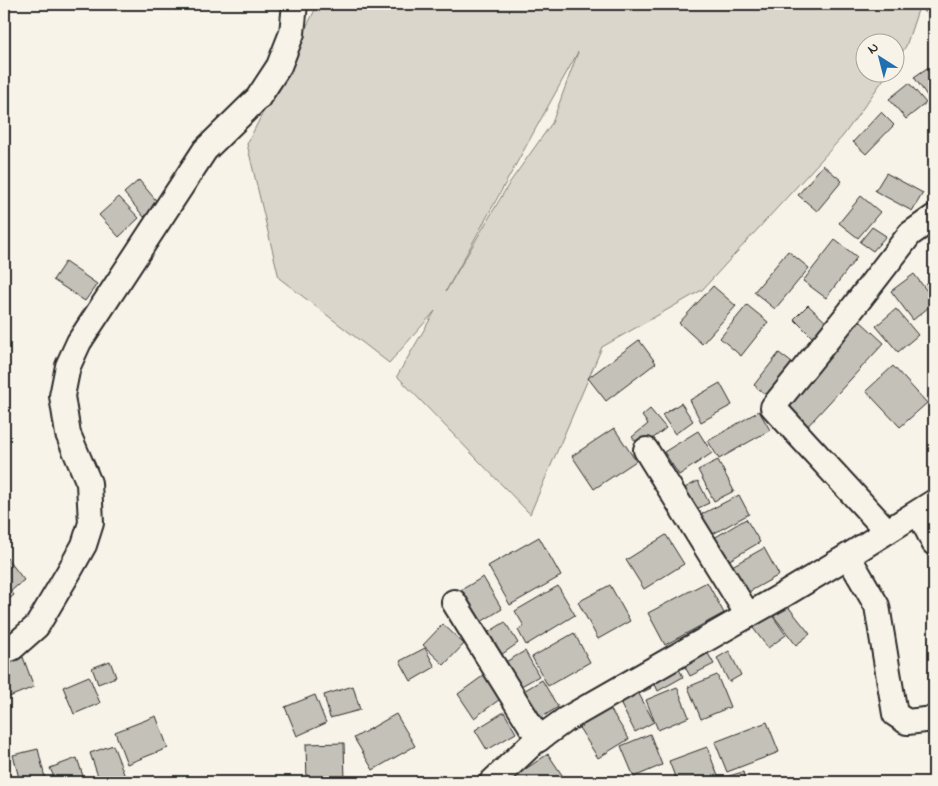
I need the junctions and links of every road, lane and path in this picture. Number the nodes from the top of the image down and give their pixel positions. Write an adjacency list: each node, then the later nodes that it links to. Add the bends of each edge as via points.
1 (295, 4): 10 (street, via 292,33 279,66 258,98 205,150 80,342 68,366 62,396 68,434 89,483 91,523 84,545 37,626)
2 (934, 217): 5 (street, via 910,234 773,407)
3 (646, 450): 9 (street)
4 (927, 507): 5 (street); 6 (street)
5 (887, 531): 7 (street)
6 (934, 543)
7 (848, 556): 9 (street); 11 (street, via 877,606 896,714 907,722)
8 (454, 602): 12 (street)
9 (748, 615): 12 (street, via 565,720)
10 (4, 651)
11 (934, 719)
12 (539, 739): 13 (street)
13 (492, 782)

